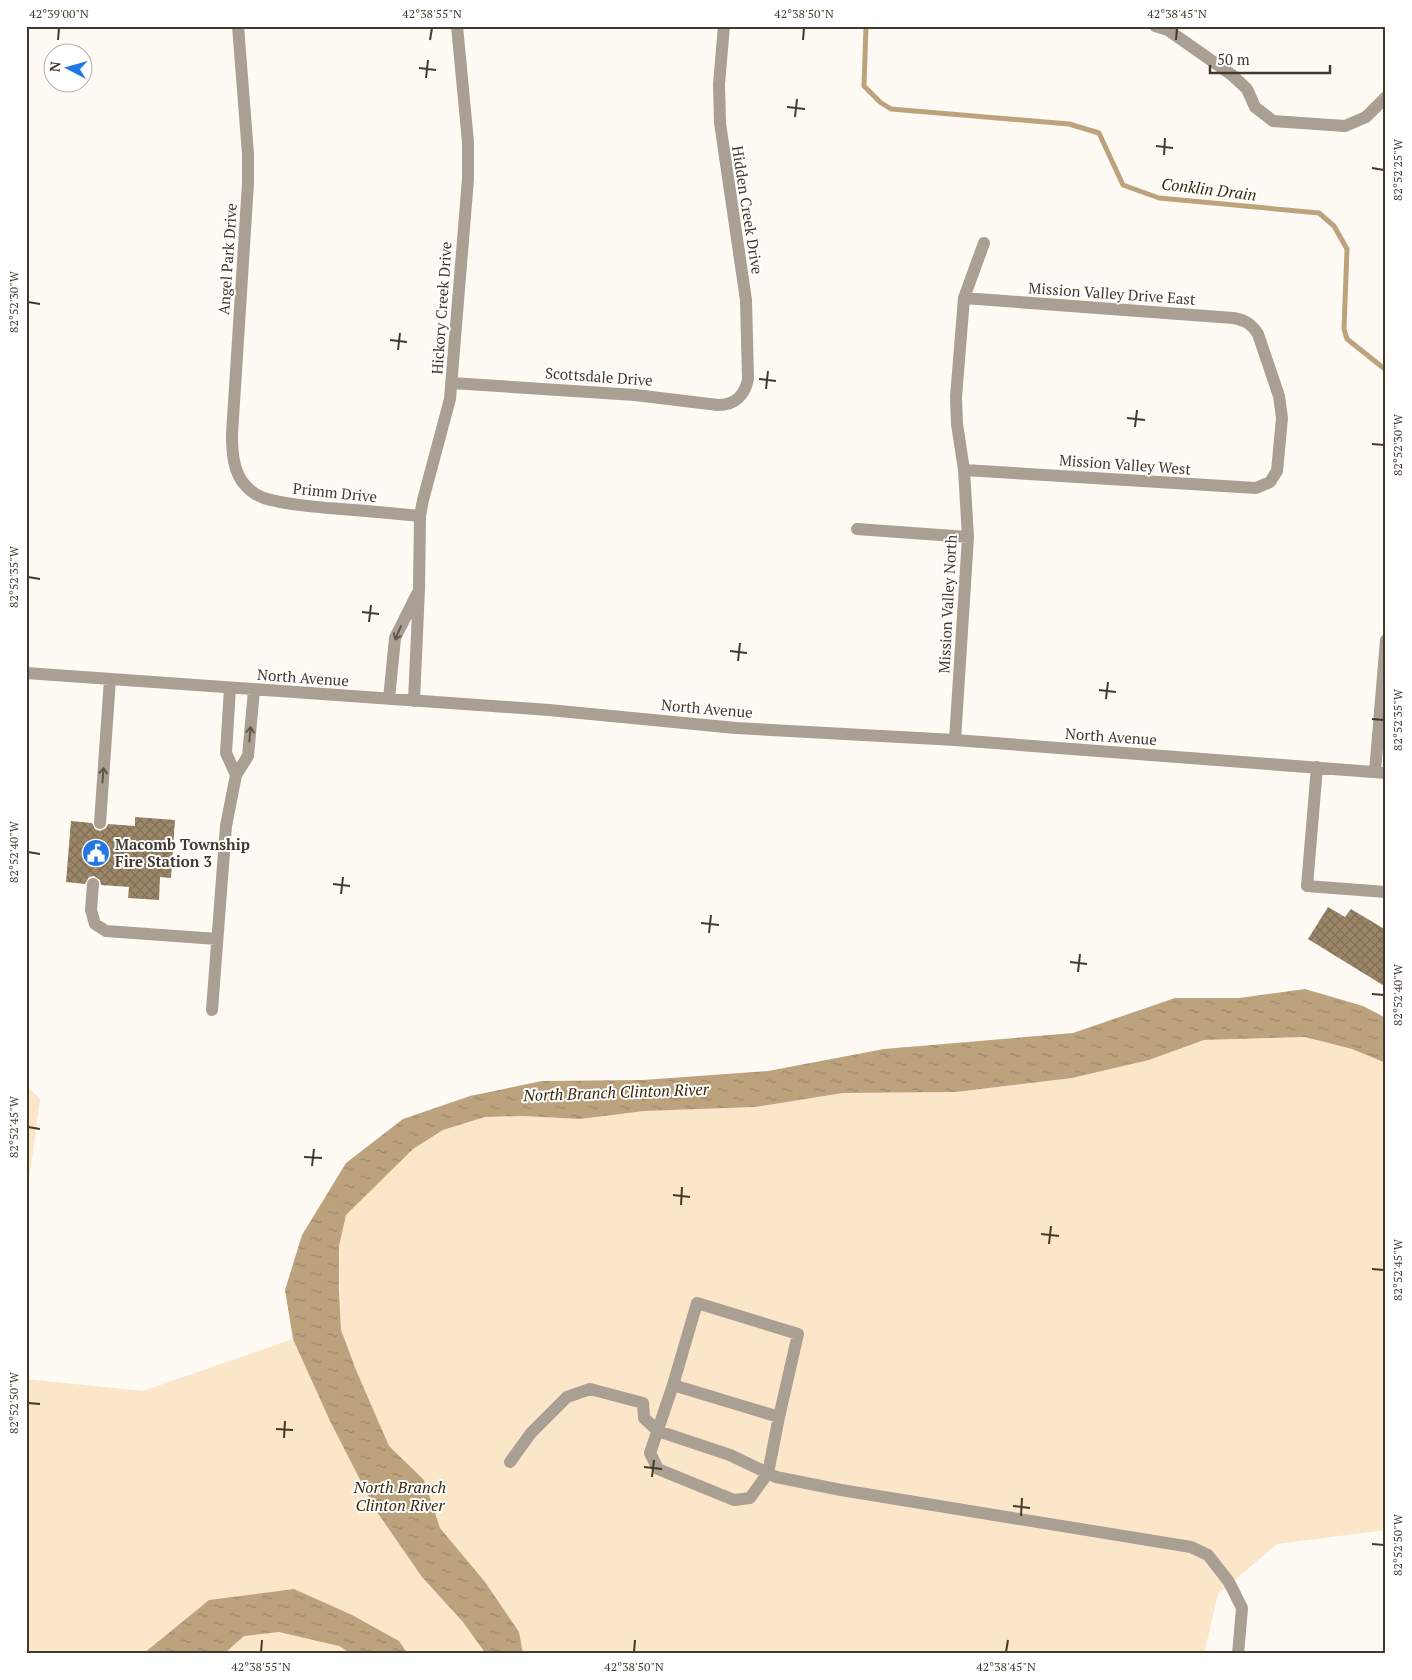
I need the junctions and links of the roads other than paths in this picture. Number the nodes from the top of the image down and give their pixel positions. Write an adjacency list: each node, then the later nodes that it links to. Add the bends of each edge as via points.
1 (238, 26): 12 (street, Angel Park Drive, via 248,175 232,445 239,476)
2 (457, 26): 8 (street, Hickory Creek Drive, via 468,157)
3 (724, 26): 9 (street, Hidden Creek Drive, via 719,84 720,124 747,316 748,379)
4 (1155, 26): 5 (street, via 1168,30 1232,75 1246,90 1255,107 1273,121 1345,126 1366,117)
5 (1386, 97)
6 (984, 244): 7 (street, Mission Valley North)
7 (964, 298): 10 (street, Mission Valley North, via 956,412); 11 (street, Mission Valley Drive East, via 1244,320 1255,328 1281,402)
8 (452, 383): 9 (street, Scottsdale Drive, via 635,395 718,405 732,403); 13 (street, Hickory Creek Drive)
9 (741, 397)
10 (964, 470): 11 (street, Mission Valley West, via 1249,489 1270,482); 15 (street, Mission Valley North)
11 (1277, 471)
12 (249, 490): 13 (street, Primm Drive, via 263,498 284,503)
13 (420, 516): 16 (street, Hickory Creek Drive)
14 (857, 529): 15 (street)
15 (968, 537): 24 (street, Mission Valley North)
16 (419, 589): 22 (street, Hickory Creek Drive, one-way to 22, via 395,638); 23 (street, Hickory Creek Drive)
17 (1386, 640): 26 (street)
18 (26, 673): 19 (street, North Avenue)
19 (110, 679): 20 (street, North Avenue); 28 (street, one-way to 19)
20 (230, 688): 21 (street, North Avenue); 27 (street, via 226,753)
21 (254, 690): 22 (street, North Avenue); 27 (street, one-way to 21, via 248,756)
22 (389, 700): 23 (street, North Avenue)
23 (414, 701): 24 (street, North Avenue, via 736,728)
24 (955, 740): 25 (street, North Avenue)
25 (1317, 767): 26 (street, North Avenue); 30 (street, via 1307,886)
26 (1380, 773)
27 (236, 775): 31 (street, via 226,826)
28 (100, 823)
29 (92, 884): 31 (street, via 94,924 106,931)
30 (1386, 892)
31 (218, 938): 32 (street)
32 (212, 1010)
33 (672, 1385): 34 (street); 34 (street, via 698,1304 798,1334); 35 (street)
34 (779, 1417): 37 (street)
35 (658, 1431): 36 (street, via 644,1418 643,1403 590,1389 567,1397 531,1433); 37 (street, via 730,1455); 37 (street, via 650,1453 658,1469 734,1500 750,1498)
36 (510, 1462)
37 (768, 1473): 38 (street, via 841,1490 1191,1546 1208,1555 1229,1582 1242,1608)
38 (1238, 1654)

